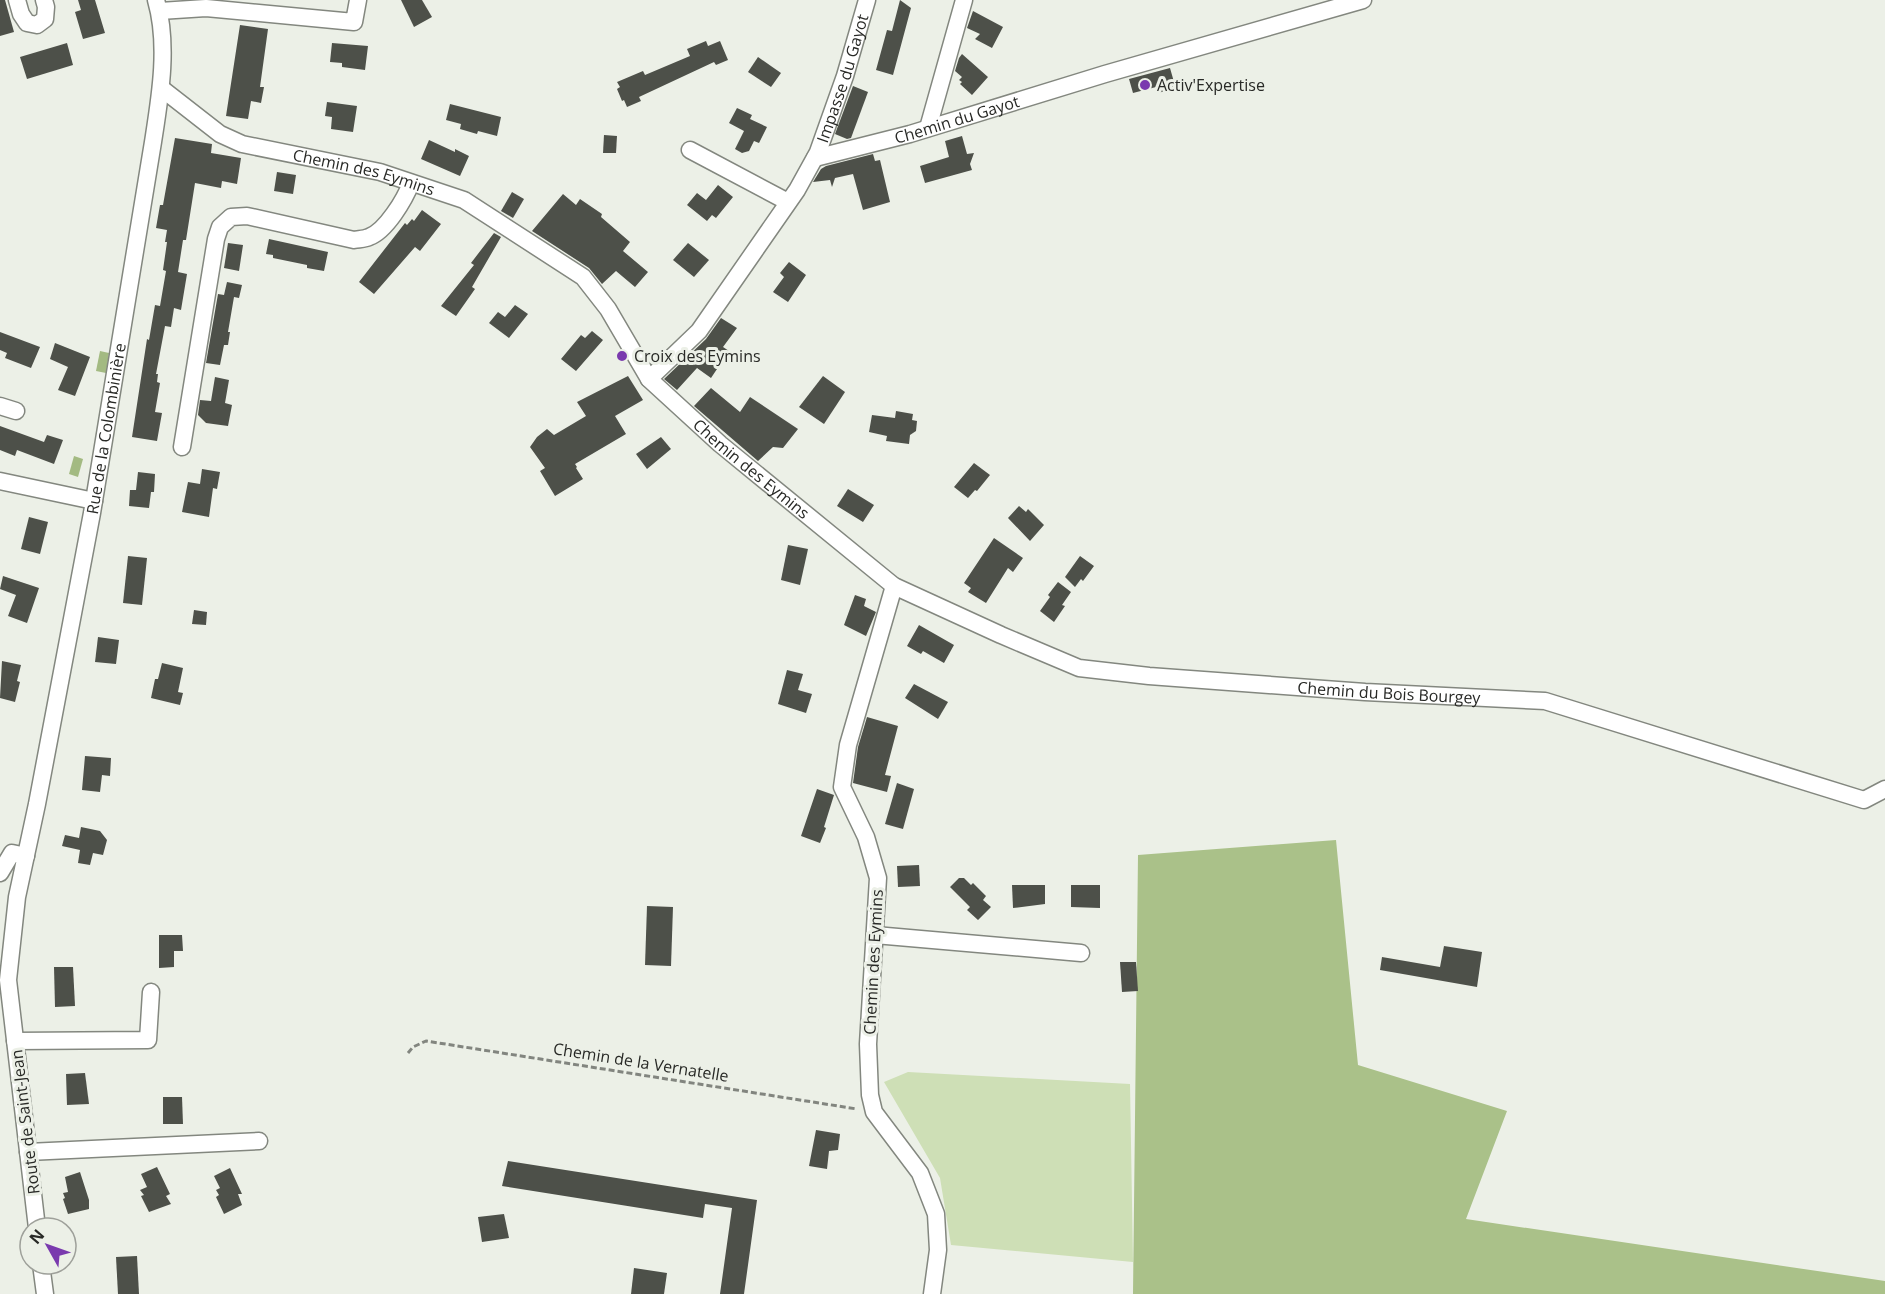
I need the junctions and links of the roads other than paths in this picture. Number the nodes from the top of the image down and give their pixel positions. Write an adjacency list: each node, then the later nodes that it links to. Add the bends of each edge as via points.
1 (17, 0): 2 (street, via 27,23 37,25 45,19)
2 (44, 0)
3 (358, 0): 7 (street, via 354,22)
4 (867, 0): 11 (street, Impasse du Gayot)
5 (964, 0): 9 (street)
6 (1363, 0): 9 (street, Chemin du Gayot)
7 (158, 5): 8 (street, Rue de la Colombinière, via 162,28)
8 (161, 88): 12 (street, Chemin des Eymins, via 220,134 242,144 380,172); 17 (street, Rue de la Colombinière)
9 (928, 128): 11 (street, Chemin du Gayot)
10 (690, 150): 13 (street)
11 (815, 158): 13 (street)
12 (411, 183): 14 (street, Chemin des Eymins, via 464,200 583,277 608,309); 15 (street, via 399,207 371,237 354,240 247,216 231,217 220,227)
13 (788, 202): 14 (street, via 699,331)
14 (649, 379): 18 (street, Chemin des Eymins, via 720,444)
15 (182, 447)
16 (0, 482): 17 (street)
17 (94, 501): 20 (street, Rue de la Colombinière)
18 (894, 586): 19 (street, Chemin du Bois Bourgey, via 1079,668 1365,693 1545,700 1864,800); 22 (street, Chemin des Eymins, via 848,745 842,787 866,837 878,878)
19 (1885, 789)
20 (26, 855): 21 (street, via 12,853); 24 (street, Rue de la Colombinière)
21 (0, 873)
22 (875, 935): 23 (street); 32 (street, Chemin des Eymins, via 868,1044 870,1095 874,1112 920,1173 936,1214 938,1250)
23 (1081, 953)
24 (4, 979): 26 (street, Route de Saint-Jean)
25 (151, 992): 26 (street, via 148,1040)
26 (15, 1041): 28 (street, Route de Saint-Jean)
27 (259, 1142): 28 (street)
28 (28, 1152): 29 (street, Route de Saint-Jean)
29 (36, 1216)
30 (43, 1276): 31 (street)
31 (45, 1294)
32 (933, 1294)

